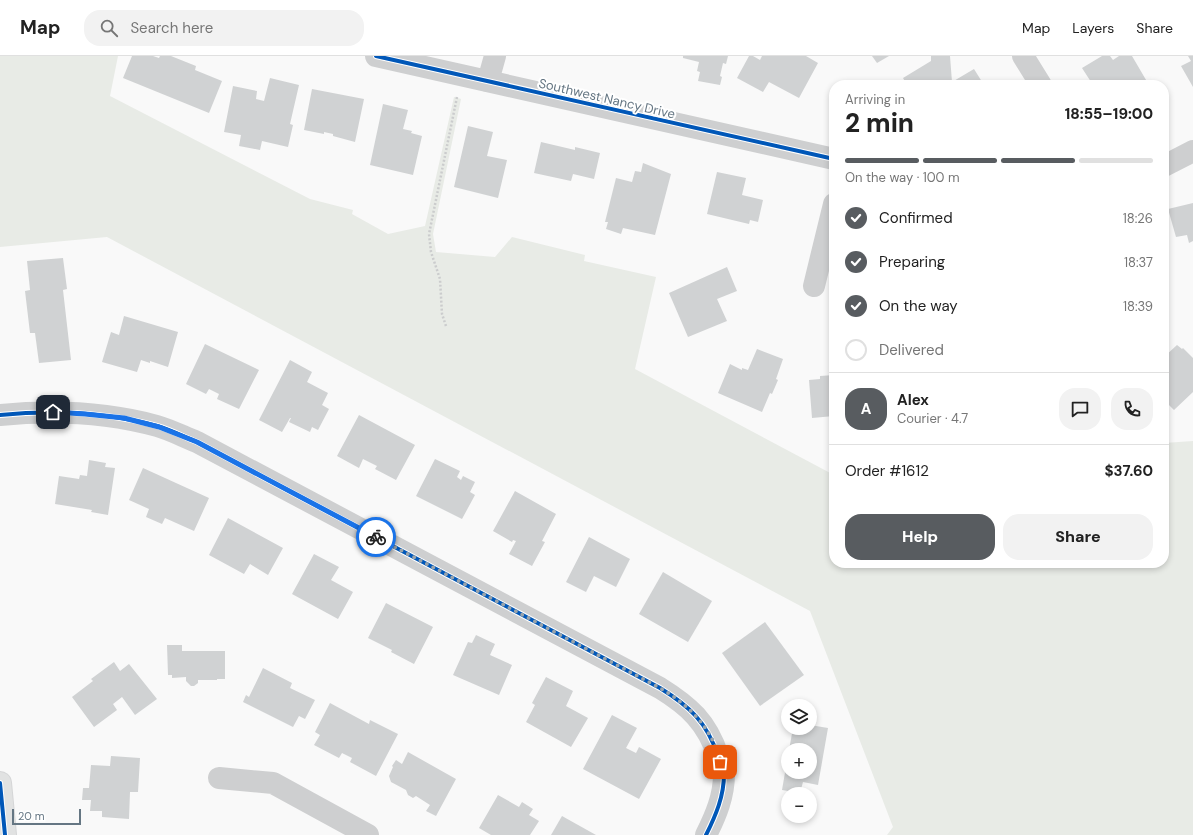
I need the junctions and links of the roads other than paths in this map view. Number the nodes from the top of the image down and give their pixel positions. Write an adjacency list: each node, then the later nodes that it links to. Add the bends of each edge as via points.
1 (376, 56): 5 (street, Southwest Nancy Drive)
2 (495, 56): 5 (street)
3 (1023, 56): 4 (street)
4 (1038, 80)
5 (488, 81): 7 (street, Southwest Nancy Drive)
6 (1193, 151): 8 (street)
7 (829, 158)
8 (1169, 163)
9 (829, 224): 10 (street)
10 (814, 286)
11 (0, 415): 16 (street, via 53,412 124,418 159,427 197,442 653,684 679,700 698,717 713,741 724,772 722,794 716,815)
12 (218, 778): 15 (street, via 273,783)
13 (0, 782): 14 (main road)
14 (5, 835)
15 (368, 835)
16 (706, 835)

